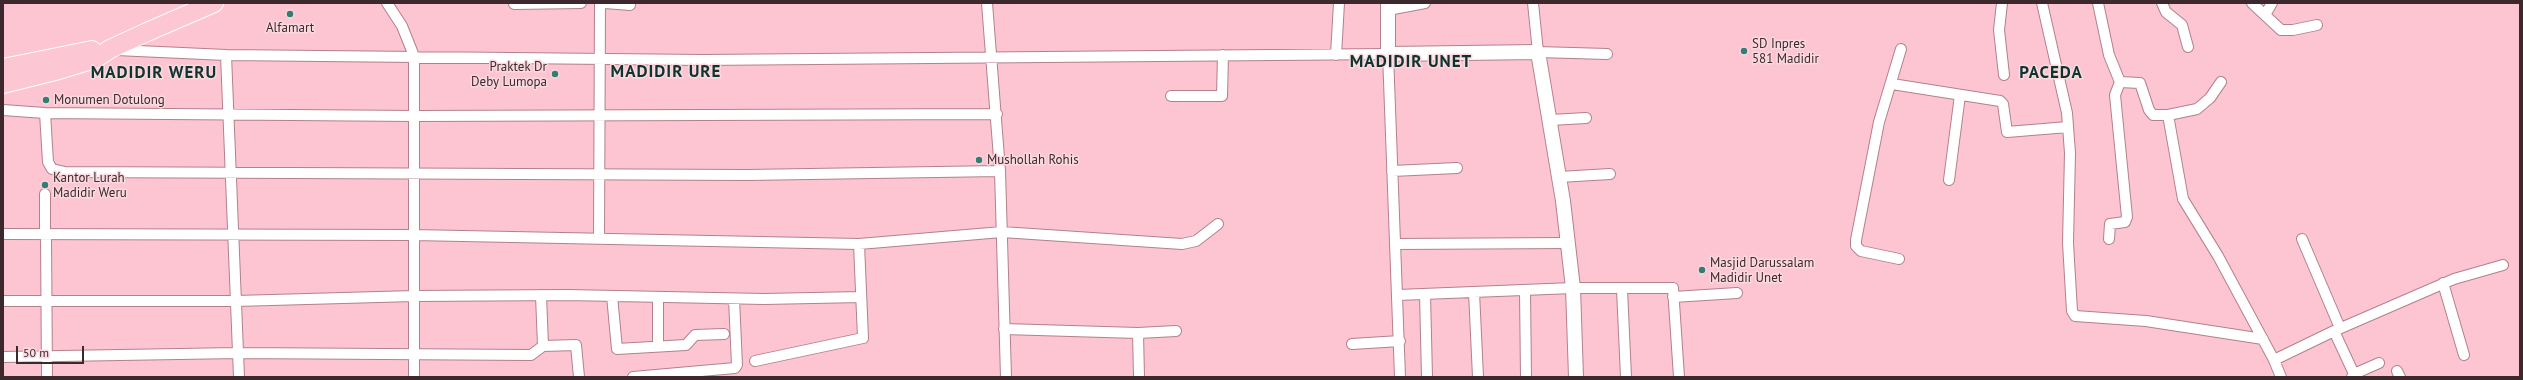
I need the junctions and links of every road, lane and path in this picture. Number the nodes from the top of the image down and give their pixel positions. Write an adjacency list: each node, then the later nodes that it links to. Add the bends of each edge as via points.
1 (387, 3): 30 (street, via 402,26)
2 (581, 3): 15 (street)
3 (600, 3): 32 (street)
4 (604, 3): 17 (street)
5 (987, 3): 31 (street)
6 (1339, 3): 25 (street)
7 (1425, 3): 18 (street)
8 (1533, 3): 24 (street)
9 (2002, 3): 34 (street, via 1999,30)
10 (2042, 3): 50 (street, via 2062,84)
11 (2098, 3): 35 (street, via 2108,54)
12 (2162, 3): 21 (street, via 2166,12 2182,25)
13 (2252, 3): 19 (street)
14 (2272, 3): 19 (street)
15 (514, 4)
16 (204, 5): 22 (highway)
17 (630, 5)
18 (1388, 6): 26 (street)
19 (2265, 15): 20 (street, via 2281,30 2286,31)
20 (2316, 25)
21 (2188, 47)
22 (110, 49): 28 (street); 33 (highway, via 89,50); 37 (highway, via 95,59)
23 (1901, 49): 38 (street)
24 (1538, 52): 26 (street); 27 (street); 49 (street)
25 (1336, 54): 26 (street); 29 (street)
26 (1388, 54): 54 (street)
27 (1607, 54)
28 (226, 55): 30 (street); 43 (street)
29 (1223, 55): 31 (street); 40 (street, via 1222,96)
30 (414, 56): 32 (street); 46 (street)
31 (992, 56): 32 (street, via 702,60); 44 (street)
32 (598, 58): 47 (street)
33 (3, 68)
34 (2004, 75)
35 (2120, 82): 45 (street, via 2140,83 2150,113); 68 (street, via 2116,95 2127,217 2125,222 2110,224)
36 (2221, 82): 45 (street, via 2210,98 2197,109)
37 (3, 84)
38 (1892, 84): 39 (street); 73 (street, via 1874,144 1856,246 1861,251)
39 (1960, 95): 50 (street, via 2002,102 2007,132); 59 (street)
40 (1171, 96)
41 (3, 110): 42 (street)
42 (44, 112): 43 (street); 52 (street, via 48,162 52,169 65,172)
43 (227, 114): 46 (street); 52 (street)
44 (997, 114): 47 (street); 53 (street)
45 (2168, 115): 98 (street, via 2183,199)
46 (414, 116): 47 (street); 55 (street)
47 (598, 116): 56 (street)
48 (1586, 118): 49 (street)
49 (1550, 120): 58 (street)
50 (2068, 127): 98 (street, via 2068,244 2072,311 2075,316 2146,321)
51 (1457, 168): 54 (street)
52 (231, 171): 55 (street); 66 (street)
53 (1000, 171): 56 (street, via 747,175); 62 (street)
54 (1392, 171): 72 (street)
55 (414, 172): 56 (street); 65 (street)
56 (598, 173): 67 (street)
57 (1610, 174): 58 (street)
58 (1559, 177): 70 (street)
59 (1950, 180)
60 (45, 194): 64 (street)
61 (1218, 224): 62 (street, via 1196,242 1182,244)
62 (1002, 232): 71 (street); 93 (street)
63 (3, 234): 64 (street)
64 (46, 235): 66 (street); 91 (street)
65 (413, 235): 66 (street); 67 (street); 84 (street)
66 (233, 236): 92 (street)
67 (599, 238): 71 (street)
68 (2109, 239)
69 (2302, 239): 94 (street)
70 (1568, 243): 72 (street); 76 (street)
71 (860, 244): 87 (street)
72 (1395, 244): 83 (street)
73 (1899, 259)
74 (2503, 265): 75 (street)
75 (2443, 284): 94 (street); 105 (street)
76 (1573, 288): 77 (street); 79 (street); 123 (street)
77 (1622, 289): 88 (street, via 1673,288); 124 (street)
78 (1474, 292): 79 (street); 81 (street); 121 (street)
79 (1525, 292): 122 (street)
80 (1736, 293): 88 (street)
81 (1425, 294): 83 (street); 120 (street)
82 (541, 295): 84 (street); 85 (street); 101 (street)
83 (1398, 295): 99 (street)
84 (414, 296): 92 (street); 104 (street)
85 (612, 296): 86 (street); 102 (street, via 617,349)
86 (658, 297): 89 (street); 102 (street)
87 (861, 297): 89 (street); 109 (street, via 863,338)
88 (1673, 297): 125 (street)
89 (734, 299): 116 (street, via 737,365 735,368)
90 (3, 301): 91 (street)
91 (46, 301): 92 (street); 106 (street)
92 (236, 301): 103 (street)
93 (1004, 329): 96 (street); 117 (street)
94 (2337, 330): 108 (street); 111 (street)
95 (1176, 331): 96 (street)
96 (1138, 333): 118 (street)
97 (724, 334): 102 (street, via 695,335 686,345)
98 (2263, 339): 108 (street)
99 (1400, 341): 100 (street); 119 (street)
100 (1352, 344)
101 (543, 346): 104 (street, via 531,355); 115 (street, via 576,344)
102 (658, 346)
103 (238, 353): 104 (street); 106 (street); 113 (street)
104 (414, 355): 114 (street)
105 (2464, 355)
106 (46, 356): 107 (street); 112 (street)
107 (3, 357)
108 (2274, 360): 126 (street)
109 (755, 361)
110 (2379, 363): 111 (street)
111 (2353, 376)
112 (47, 377)
113 (239, 377)
114 (414, 377)
115 (579, 377)
116 (633, 377)
117 (1006, 377)
118 (1139, 377)
119 (1400, 377)
120 (1427, 377)
121 (1478, 377)
122 (1526, 377)
123 (1576, 377)
124 (1626, 377)
125 (1679, 377)
126 (2281, 377)

